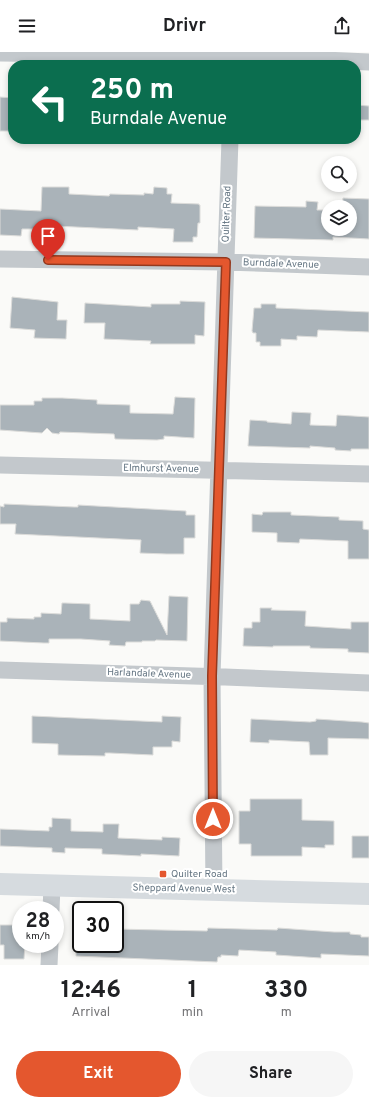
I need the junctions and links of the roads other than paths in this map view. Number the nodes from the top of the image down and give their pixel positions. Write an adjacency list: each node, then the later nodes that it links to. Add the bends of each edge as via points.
1 (0, 53): 2 (street)
2 (233, 58): 3 (street)
3 (301, 60)
4 (230, 144): 6 (street, Quilter Road)
5 (0, 259): 6 (street, Burndale Avenue)
6 (226, 262): 7 (street, Burndale Avenue); 9 (street, Quilter Road)
7 (369, 267)
8 (0, 466): 9 (street, Elmhurst Avenue)
9 (218, 470): 10 (street, Elmhurst Avenue); 12 (street, Quilter Road)
10 (369, 474)
11 (0, 670): 12 (street, Harlandale Avenue)
12 (212, 676): 13 (street, Harlandale Avenue); 16 (street, Quilter Road)
13 (369, 683)
14 (0, 884): 15 (main road, Sheppard Avenue West)
15 (52, 886): 16 (main road, Sheppard Avenue West); 18 (street)
16 (214, 890): 17 (main road, Sheppard Avenue West)
17 (369, 894)
18 (51, 901)
19 (50, 953): 20 (street)
20 (49, 965)

